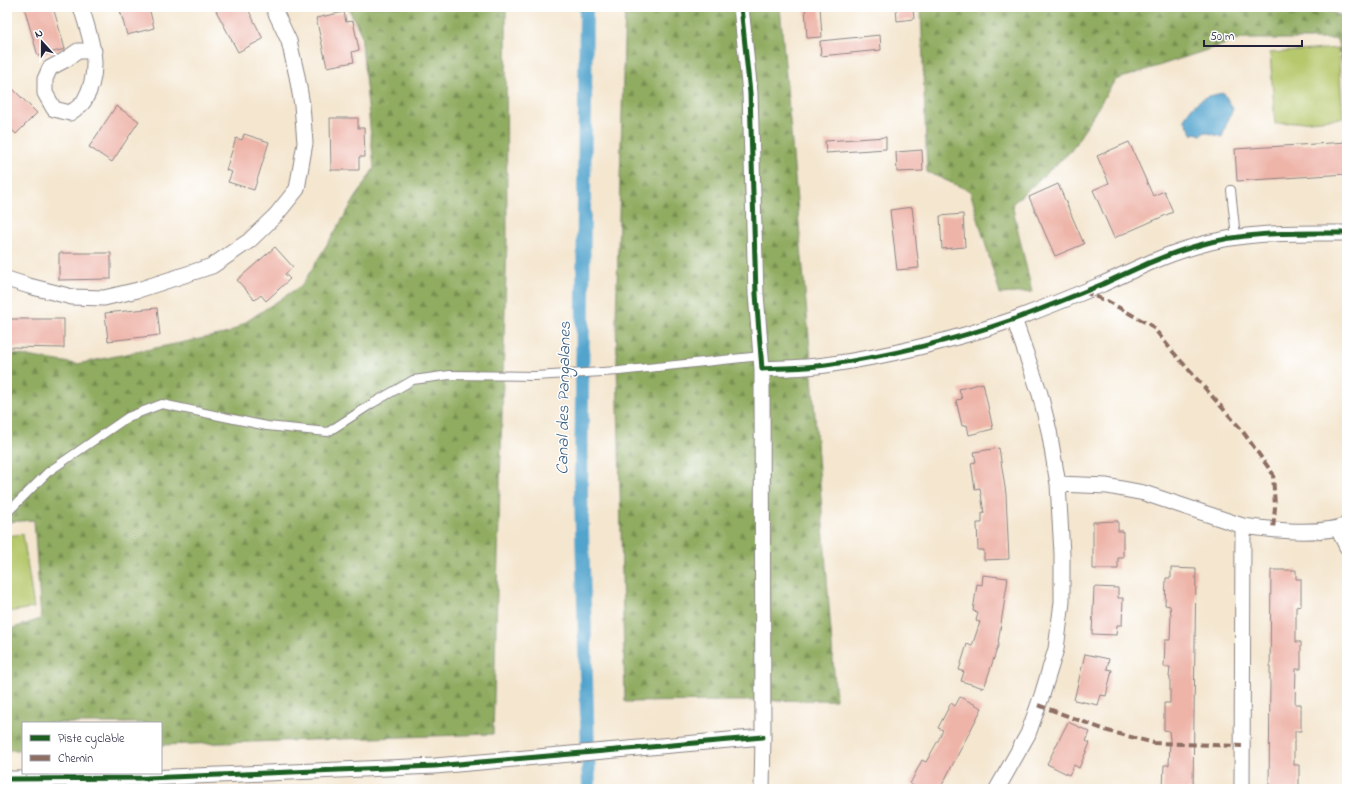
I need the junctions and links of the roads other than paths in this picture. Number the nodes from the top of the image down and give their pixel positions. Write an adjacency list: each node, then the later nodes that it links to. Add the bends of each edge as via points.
1 (81, 7): 4 (street)
2 (273, 7): 8 (street, via 289,41 302,105 305,143 297,189 276,215 250,240 212,266 138,290 104,298 72,297)
3 (741, 7): 10 (street, via 750,93 756,294)
4 (94, 51)
5 (1231, 190): 7 (lane)
6 (1347, 233): 7 (street, via 1274,233)
7 (1236, 237): 9 (street, via 1196,246 1154,261)
8 (7, 279)
9 (1014, 319): 10 (street, via 948,339 824,365); 11 (street, via 1040,394)
10 (761, 362): 12 (lane, via 535,376 450,375 413,380 328,432 267,426 162,404 128,418 48,472); 16 (street)
11 (1058, 484): 13 (street, via 1107,486 1144,493); 19 (street, via 1062,602 1056,649 1028,734)
12 (7, 513)
13 (1243, 526): 14 (street, via 1305,531); 20 (street)
14 (1343, 527): 15 (street)
15 (1347, 547)
16 (763, 737): 17 (street, via 435,766 162,778); 18 (street)
17 (7, 779)
18 (762, 789)
19 (997, 789)
20 (1242, 789)

